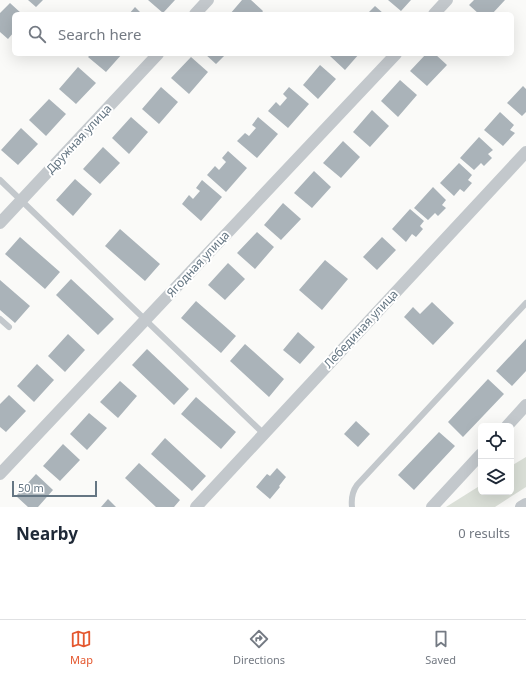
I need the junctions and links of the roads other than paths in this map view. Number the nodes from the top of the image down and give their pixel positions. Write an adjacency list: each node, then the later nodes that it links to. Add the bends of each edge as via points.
1 (208, 0): 3 (street)
2 (447, 0): 4 (street)
3 (197, 12)
4 (436, 12)
5 (156, 56): 9 (street, Дружная улица)
6 (394, 56): 13 (street, Ягодная улица)
7 (526, 152): 17 (street, Лебединая улица)
8 (0, 180): 9 (lane)
9 (21, 201): 10 (street, Дружная улица); 13 (lane)
10 (0, 223)
11 (526, 303): 22 (lane, via 357,485 352,495)
12 (0, 319): 14 (lane)
13 (145, 320): 17 (lane); 19 (street, Ягодная улица)
14 (9, 327)
15 (526, 405): 16 (street)
16 (510, 423)
17 (264, 434): 21 (street, Лебединая улица)
18 (478, 457): 23 (street)
19 (0, 474)
20 (526, 504): 24 (street)
21 (196, 507)
22 (352, 507)
23 (432, 507)
24 (521, 507)

